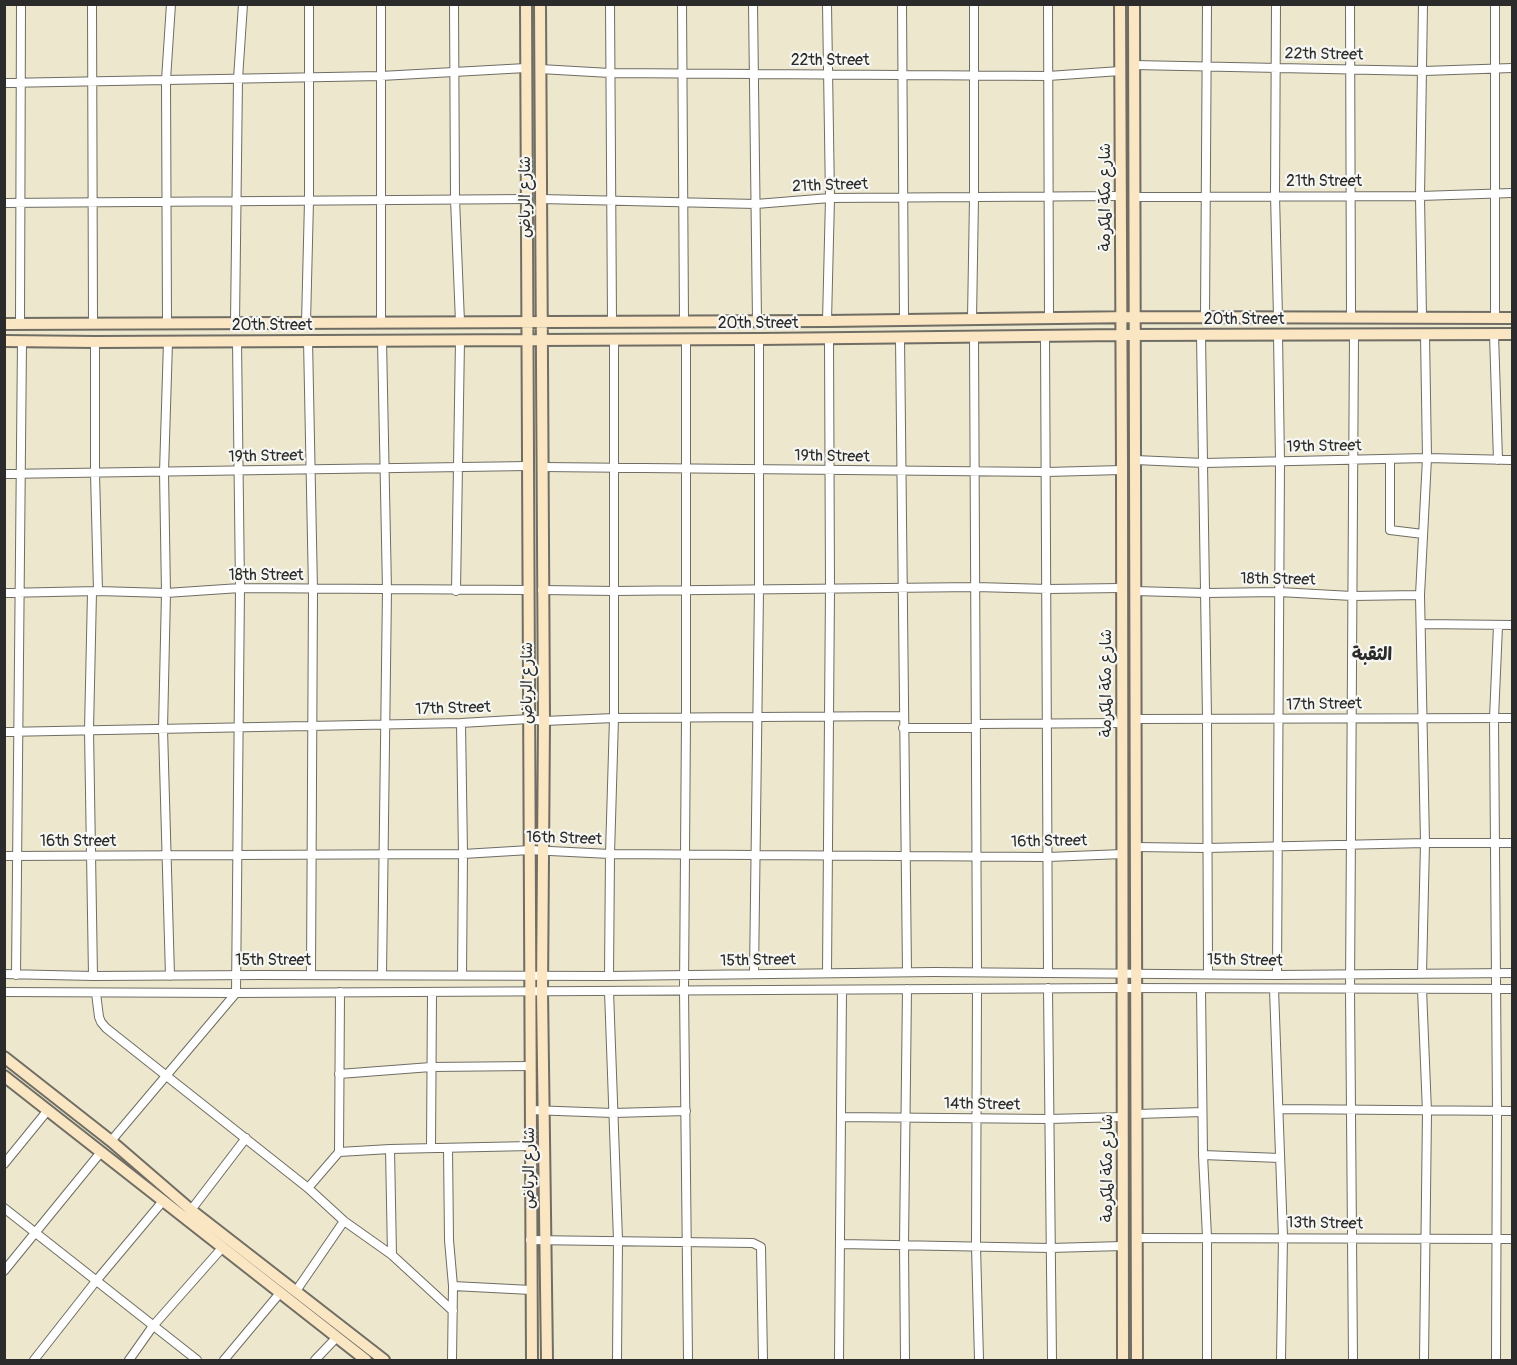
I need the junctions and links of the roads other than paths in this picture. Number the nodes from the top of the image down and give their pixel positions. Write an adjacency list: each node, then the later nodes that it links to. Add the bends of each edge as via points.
1 (21, 4): 48 (street)
2 (92, 4): 46 (street)
3 (171, 4): 45 (street)
4 (243, 4): 44 (street)
5 (309, 4): 43 (street)
6 (381, 4): 41 (street)
7 (454, 4): 34 (street)
8 (526, 4): 26 (main road, شارع الرياض)
9 (540, 4): 30 (main road, شارع الرياض)
10 (610, 4): 35 (street)
11 (682, 4): 36 (street)
12 (753, 4): 37 (street)
13 (827, 4): 38 (street)
14 (902, 4): 39 (street)
15 (974, 4): 40 (street)
16 (1048, 4): 42 (street)
17 (1120, 4): 32 (main road, شارع مكة المكرمة)
18 (1134, 4): 24 (main road, شارع مكة المكرمة)
19 (1207, 4): 25 (street)
20 (1276, 4): 27 (street)
21 (1350, 4): 31 (street)
22 (1423, 4): 33 (street)
23 (1495, 4): 28 (street)
24 (1134, 65): 25 (street, 22th Street); 57 (main road, شارع مكة المكرمة)
25 (1207, 67): 27 (street, 22th Street); 53 (street)
26 (526, 68): 34 (street); 62 (main road, شارع الرياض)
27 (1276, 68): 31 (street, 22th Street); 51 (street)
28 (1495, 68): 29 (street, 22th Street); 33 (street, 22th Street); 49 (street)
29 (1512, 68)
30 (540, 69): 35 (street, 22th Street); 64 (main road, شارع الرياض)
31 (1351, 69): 33 (street, 22th Street); 54 (street)
32 (1120, 71): 42 (street, 22th Street); 52 (main road, شارع مكة المكرمة)
33 (1424, 71): 55 (street)
34 (454, 73): 41 (street); 61 (street)
35 (610, 73): 36 (street, 22th Street); 67 (street)
36 (683, 74): 37 (street, 22th Street); 72 (street)
37 (754, 74): 38 (street, 22th Street); 73 (street)
38 (828, 75): 39 (street, 22th Street); 58 (street)
39 (901, 75): 40 (street, 22th Street); 59 (street)
40 (974, 75): 42 (street, 22th Street); 60 (street)
41 (381, 76): 43 (street); 63 (street)
42 (1048, 76): 56 (street)
43 (309, 77): 44 (street); 66 (street)
44 (238, 79): 45 (street); 65 (street)
45 (166, 80): 46 (street); 68 (street)
46 (93, 81): 48 (street); 71 (street)
47 (4, 83): 48 (street)
48 (22, 83): 70 (street)
49 (1495, 193): 50 (street, 21th Street); 55 (street, 21th Street); 81 (street)
50 (1512, 193)
51 (1275, 195): 53 (street, 21th Street); 54 (street, 21th Street); 77 (street)
52 (1121, 196): 56 (street, 21th Street); 74 (main road, شارع مكة المكرمة)
53 (1205, 196): 57 (street, 21th Street); 76 (street)
54 (1351, 196): 55 (street, 21th Street); 78 (street)
55 (1420, 196): 79 (street)
56 (1049, 197): 60 (street, 21th Street); 80 (street)
57 (1135, 197): 75 (main road, شارع مكة المكرمة)
58 (830, 198): 59 (street, 21th Street); 73 (street, 21th Street); 88 (street)
59 (902, 198): 60 (street, 21th Street); 83 (street)
60 (975, 198): 84 (street)
61 (455, 199): 62 (street); 63 (street); 90 (street)
62 (526, 199): 91 (main road, شارع الرياض)
63 (382, 200): 66 (street); 89 (street)
64 (541, 200): 67 (street, 21th Street); 92 (main road, شارع الرياض)
65 (238, 201): 66 (street); 68 (street); 94 (street)
66 (309, 201): 95 (street)
67 (612, 201): 72 (street, 21th Street); 85 (street)
68 (167, 202): 71 (street); 93 (street)
69 (4, 203): 70 (street)
70 (22, 203): 71 (street); 97 (street)
71 (94, 203): 98 (street)
72 (684, 203): 73 (street, 21th Street); 86 (street)
73 (756, 204): 87 (street)
74 (1122, 317): 75 (main road, 20th Street); 80 (main road, 20th Street); 102 (main road, شارع مكة المكرمة)
75 (1134, 317): 76 (main road, 20th Street); 103 (main road, شارع مكة المكرمة)
76 (1205, 317): 77 (main road, 20th Street)
77 (1278, 317): 78 (main road, 20th Street)
78 (1351, 317): 79 (main road, 20th Street)
79 (1422, 317): 81 (main road, 20th Street)
80 (1049, 318): 84 (main road, 20th Street)
81 (1495, 318): 82 (main road, 20th Street)
82 (1512, 318)
83 (904, 320): 84 (main road, 20th Street); 88 (main road, 20th Street)
84 (972, 320)
85 (612, 321): 86 (main road, 20th Street); 92 (main road, 20th Street)
86 (684, 321): 87 (main road, 20th Street)
87 (757, 321): 88 (main road, 20th Street)
88 (827, 321)
89 (381, 322): 90 (main road, 20th Street); 95 (main road, 20th Street)
90 (460, 322): 91 (main road, 20th Street)
91 (527, 322): 92 (main road, 20th Street); 110 (main road, شارع الرياض)
92 (541, 322): 111 (main road, شارع الرياض)
93 (167, 323): 94 (main road, 20th Street); 98 (main road, 20th Street)
94 (235, 323): 95 (main road, 20th Street)
95 (306, 323)
96 (4, 324): 97 (main road, 20th Street)
97 (20, 324): 98 (main road, 20th Street)
98 (93, 324)
99 (1354, 334): 105 (main road, 20th Street); 106 (main road, 20th Street); 127 (street)
100 (1494, 334): 101 (main road, 20th Street); 106 (main road, 20th Street); 128 (street)
101 (1512, 334)
102 (1122, 335): 103 (main road, 20th Street); 107 (main road, 20th Street); 141 (main road, شارع مكة المكرمة)
103 (1134, 335): 104 (main road, 20th Street); 126 (main road, شارع مكة المكرمة)
104 (1201, 335): 105 (main road, 20th Street); 131 (street)
105 (1278, 335): 130 (street)
106 (1425, 335): 124 (street)
107 (1045, 337): 109 (main road, 20th Street); 146 (street)
108 (900, 338): 109 (main road, 20th Street); 115 (main road, 20th Street); 143 (street)
109 (974, 338): 145 (street)
110 (528, 339): 111 (main road, 20th Street); 118 (main road, 20th Street); 132 (main road, شارع الرياض)
111 (542, 339): 112 (main road, 20th Street); 133 (main road, شارع الرياض)
112 (614, 339): 113 (main road, 20th Street); 135 (street)
113 (686, 339): 114 (main road, 20th Street); 136 (street)
114 (759, 339): 115 (main road, 20th Street); 139 (street)
115 (829, 339): 140 (street)
116 (308, 340): 117 (main road, 20th Street); 121 (main road, 20th Street); 137 (street)
117 (382, 340): 118 (main road, 20th Street); 138 (street)
118 (460, 340): 134 (street)
119 (4, 341): 120 (main road, 20th Street)
120 (22, 341): 122 (main road, 20th Street); 149 (street)
121 (237, 341): 123 (main road, 20th Street); 142 (street)
122 (95, 342): 123 (main road, 20th Street); 147 (street)
123 (168, 342): 144 (street)
124 (1427, 458): 125 (street, 19th Street); 128 (street, 19th Street); 150 (street)
125 (1390, 459): 127 (street, 19th Street); 150 (street, via 1390,530)
126 (1135, 460): 131 (street, 19th Street); 166 (main road, شارع مكة المكرمة)
127 (1354, 460): 130 (street, 19th Street); 172 (street)
128 (1498, 460): 129 (street, 19th Street)
129 (1512, 460)
130 (1280, 461): 131 (street, 19th Street); 169 (street)
131 (1203, 463): 171 (street)
132 (528, 466): 134 (street, 19th Street); 159 (main road, شارع الرياض)
133 (542, 467): 135 (street, 19th Street); 160 (main road, شارع الرياض)
134 (458, 468): 138 (street, 19th Street); 162 (street)
135 (613, 468): 136 (street, 19th Street); 163 (street)
136 (686, 469): 139 (street, 19th Street); 164 (street)
137 (309, 470): 138 (street, 19th Street); 142 (street, 19th Street); 157 (street)
138 (385, 470): 158 (street)
139 (758, 470): 140 (street, 19th Street); 165 (street)
140 (829, 470): 143 (street, 19th Street); 154 (street)
141 (1122, 470): 146 (street, 19th Street); 153 (main road, شارع مكة المكرمة)
142 (238, 471): 144 (street, 19th Street); 152 (street)
143 (902, 471): 145 (street, 19th Street); 155 (street)
144 (164, 472): 147 (street, 19th Street); 170 (street)
145 (975, 472): 146 (street, 19th Street); 151 (street)
146 (1046, 472): 156 (street)
147 (95, 473): 149 (street, 19th Street); 161 (street)
148 (4, 474): 149 (street, 19th Street)
149 (21, 474): 168 (street)
150 (1423, 534): 173 (street)
151 (976, 587): 155 (street); 156 (street); 196 (street)
152 (240, 588): 157 (street, 18th Street); 170 (street, 18th Street); 197 (street)
153 (1121, 588): 156 (street); 192 (main road, شارع مكة المكرمة)
154 (830, 589): 155 (street); 165 (street); 181 (street)
155 (903, 589): 177 (street)
156 (1048, 589): 194 (street)
157 (313, 590): 158 (street, 18th Street); 195 (street)
158 (387, 590): 162 (street, 18th Street); 193 (street)
159 (528, 590): 162 (street, 18th Street); 187 (main road, شارع الرياض)
160 (542, 590): 163 (street); 190 (main road, شارع الرياض)
161 (95, 591): 168 (street, 18th Street); 170 (street, 18th Street); 200 (street)
162 (456, 591)
163 (615, 591): 164 (street); 178 (street)
164 (686, 591): 165 (street); 179 (street)
165 (759, 591): 180 (street)
166 (1136, 591): 171 (street, 18th Street); 188 (main road, شارع مكة المكرمة)
167 (4, 592): 168 (street, 18th Street)
168 (19, 592): 202 (street)
169 (1279, 592): 171 (street, 18th Street); 172 (street, 18th Street); 189 (street)
170 (166, 593): 199 (street)
171 (1205, 594): 182 (street)
172 (1352, 596): 173 (street, 18th Street); 183 (street)
173 (1420, 596): 174 (street)
174 (1421, 624): 175 (street); 184 (street)
175 (1498, 626): 176 (street); 185 (street)
176 (1512, 626)
177 (903, 716): 181 (street, 17th Street); 198 (street)
178 (614, 718): 179 (street, 17th Street); 190 (street, 17th Street); 214 (street)
179 (686, 718): 180 (street, 17th Street); 220 (street)
180 (757, 718): 181 (street, 17th Street); 221 (street)
181 (829, 718): 222 (street)
182 (1207, 718): 188 (street, 17th Street); 189 (street, 17th Street); 209 (street)
183 (1351, 718): 184 (street, 17th Street); 189 (street, 17th Street); 206 (street)
184 (1423, 718): 185 (street, 17th Street); 203 (street)
185 (1494, 718): 186 (street, 17th Street); 204 (street)
186 (1512, 718)
187 (529, 719): 190 (street, 17th Street); 191 (street, 17th Street); 210 (main road, شارع الرياض)
188 (1136, 719): 208 (main road, شارع مكة المكرمة)
189 (1278, 719): 207 (street)
190 (544, 721): 211 (main road, شارع الرياض)
191 (461, 723): 193 (street, 17th Street); 213 (street)
192 (1123, 723): 194 (street); 215 (main road, شارع مكة المكرمة)
193 (384, 725): 195 (street, 17th Street); 212 (street)
194 (1047, 725): 196 (street); 227 (street)
195 (311, 726): 197 (street, 17th Street); 219 (street)
196 (976, 726): 198 (street); 226 (street)
197 (238, 728): 199 (street, 17th Street); 218 (street)
198 (903, 728): 225 (street)
199 (163, 729): 200 (street, 17th Street); 217 (street)
200 (89, 730): 202 (street, 17th Street); 216 (street)
201 (4, 732): 202 (street, 17th Street)
202 (18, 732): 224 (street)
203 (1425, 843): 204 (street); 206 (street); 238 (street)
204 (1496, 843): 205 (street); 239 (street)
205 (1512, 843)
206 (1351, 845): 207 (street); 250 (street)
207 (1278, 846): 209 (street); 249 (street)
208 (1136, 847): 209 (street); 233 (main road, شارع مكة المكرمة)
209 (1207, 848): 237 (street)
210 (530, 850): 211 (street, 16th Street); 213 (street, 16th Street); 246 (main road, شارع الرياض)
211 (543, 851): 214 (street, 16th Street); 247 (main road, شارع الرياض)
212 (383, 854): 213 (street, 16th Street); 219 (street, 16th Street); 244 (street)
213 (463, 854): 245 (street)
214 (610, 854): 220 (street, 16th Street); 252 (street)
215 (1123, 854): 227 (street, 16th Street); 232 (main road, شارع مكة المكرمة)
216 (91, 855): 217 (street, 16th Street); 224 (street, 16th Street); 251 (street)
217 (167, 855): 218 (street, 16th Street); 241 (street)
218 (237, 855): 219 (street, 16th Street); 242 (street)
219 (311, 855): 243 (street)
220 (684, 855): 221 (street, 16th Street); 248 (street)
221 (754, 855): 222 (street, 16th Street); 236 (street)
222 (827, 855): 225 (street, 16th Street); 231 (street)
223 (4, 856): 224 (street, 16th Street)
224 (17, 856): 240 (street)
225 (905, 856): 226 (street, 16th Street); 228 (street)
226 (977, 856): 227 (street, 16th Street); 229 (street)
227 (1048, 857): 230 (street)
228 (907, 972): 229 (street, 15th Street); 231 (street, 15th Street)
229 (977, 972): 230 (street, 15th Street)
230 (1048, 972): 232 (street, 15th Street)
231 (827, 973): 236 (street, 15th Street)
232 (1123, 973): 233 (street, 15th Street); 254 (main road, شارع مكة المكرمة)
233 (1137, 973): 237 (street, 15th Street); 257 (main road, شارع مكة المكرمة)
234 (1512, 973): 239 (street, 15th Street)
235 (4, 974): 240 (street, 15th Street)
236 (754, 974): 248 (street, 15th Street)
237 (1208, 974): 249 (street, 15th Street)
238 (1422, 974): 239 (street, 15th Street); 250 (street, 15th Street)
239 (1496, 974): 262 (street)
240 (16, 975): 251 (street, 15th Street)
241 (170, 975): 242 (street, 15th Street); 251 (street, 15th Street)
242 (236, 975): 243 (street, 15th Street); 273 (street)
243 (311, 975): 244 (street, 15th Street)
244 (382, 975): 245 (street, 15th Street)
245 (462, 975): 246 (street, 15th Street)
246 (530, 975): 247 (street, 15th Street); 266 (main road, شارع الرياض)
247 (542, 975): 252 (street, 15th Street); 267 (main road, شارع الرياض)
248 (684, 975): 252 (street, 15th Street); 264 (street)
249 (1277, 975): 250 (street, 15th Street)
250 (1350, 975): 260 (street)
251 (96, 976): 272 (street)
252 (609, 976)
253 (1048, 988): 254 (street, 15th Street); 256 (street, 15th Street); 296 (street)
254 (1123, 988): 257 (street, 15th Street); 294 (main road, شارع مكة المكرمة)
255 (907, 989): 256 (street, 15th Street); 265 (street, 15th Street); 293 (street)
256 (977, 989): 295 (street)
257 (1137, 989): 258 (street, 15th Street); 291 (main road, شارع مكة المكرمة)
258 (1201, 989): 259 (street, 15th Street); 288 (street)
259 (1274, 989): 260 (street, 15th Street); 280 (street)
260 (1350, 989): 261 (street, 15th Street); 284 (street)
261 (1422, 989): 262 (street, 15th Street); 289 (street)
262 (1496, 989): 263 (street, 15th Street); 285 (street)
263 (1512, 989)
264 (684, 990): 265 (street, 15th Street); 268 (street, 15th Street); 287 (street)
265 (842, 990): 292 (street)
266 (530, 991): 267 (street, 15th Street); 271 (street, 15th Street); 275 (main road, شارع الرياض)
267 (542, 991): 268 (street, 15th Street); 283 (main road, شارع الرياض)
268 (609, 991): 290 (street)
269 (4, 992): 272 (street, 15th Street)
270 (340, 992): 271 (street, 15th Street); 273 (street, 15th Street); 277 (street)
271 (432, 992): 276 (street)
272 (98, 993): 273 (street, 15th Street); 279 (street, via 101,1022)
273 (236, 993): 279 (street)
274 (4, 1057): 298 (main road)
275 (531, 1066): 276 (street); 282 (main road, شارع الرياض)
276 (431, 1067): 277 (street); 300 (street)
277 (339, 1074): 304 (street)
278 (4, 1076): 281 (main road)
279 (166, 1076): 297 (street); 298 (street)
280 (1279, 1109): 284 (street); 306 (street)
281 (48, 1110): 303 (main road); 307 (street)
282 (531, 1110): 283 (street); 299 (main road, شارع الرياض)
283 (544, 1110): 290 (street); 322 (main road, شارع الرياض)
284 (1351, 1110): 289 (street); 317 (street)
285 (1497, 1111): 286 (street); 289 (street); 319 (street)
286 (1512, 1111)
287 (686, 1112): 290 (street); 324 (street)
288 (1202, 1112): 291 (street); 305 (street)
289 (1427, 1112): 318 (street)
290 (613, 1113): 323 (street)
291 (1137, 1114): 316 (main road, شارع مكة المكرمة)
292 (842, 1117): 293 (street, 14th Street); 325 (street)
293 (905, 1117): 295 (street, 14th Street); 326 (street)
294 (1123, 1117): 296 (street, 14th Street); 328 (main road, شارع مكة المكرمة)
295 (977, 1118): 296 (street, 14th Street); 327 (street)
296 (1049, 1119): 330 (street)
297 (246, 1138): 308 (street); 311 (street)
298 (111, 1141): 311 (main road)
299 (531, 1146): 301 (street); 321 (main road, شارع الرياض)
300 (431, 1148): 301 (street); 302 (street)
301 (448, 1148): 334 (street, via 448,1240)
302 (390, 1149): 304 (street); 331 (street)
303 (101, 1152): 309 (main road); 313 (street)
304 (339, 1152): 308 (street)
305 (1203, 1155): 306 (street); 314 (street)
306 (1280, 1158): 315 (street)
307 (4, 1164)
308 (308, 1188): 312 (street)
309 (163, 1201): 329 (main road); 333 (street)
310 (4, 1208): 313 (street)
311 (191, 1210): 336 (main road)
312 (344, 1221): 331 (street); 336 (street)
313 (36, 1233): 332 (street); 333 (street)
314 (1206, 1237): 315 (street, 13th Street); 316 (street, 13th Street); 360 (street)
315 (1283, 1237): 317 (street, 13th Street); 361 (street)
316 (1137, 1238): 359 (main road, شارع مكة المكرمة)
317 (1354, 1239): 318 (street, 13th Street); 362 (street)
318 (1425, 1239): 319 (street, 13th Street); 363 (street)
319 (1497, 1239): 320 (street, 13th Street); 364 (street)
320 (1512, 1239)
321 (530, 1240): 322 (street); 335 (main road, شارع الرياض)
322 (545, 1240): 323 (street); 350 (main road, شارع الرياض)
323 (618, 1240): 324 (street); 351 (street)
324 (688, 1242): 352 (street); 353 (street, via 753,1243 761,1247)
325 (841, 1244): 326 (street); 354 (street)
326 (904, 1245): 327 (street); 355 (street)
327 (976, 1246): 330 (street); 356 (street)
328 (1123, 1246): 330 (street); 358 (main road, شارع مكة المكرمة)
329 (222, 1248): 337 (main road); 339 (street)
330 (1050, 1248): 357 (street)
331 (392, 1255): 338 (street)
332 (4, 1271)
333 (96, 1281): 339 (street); 341 (street)
334 (453, 1286): 335 (street); 338 (street)
335 (531, 1290): 349 (main road, شارع الرياض)
336 (296, 1291): 347 (main road)
337 (280, 1293): 340 (main road); 344 (street)
338 (453, 1311): 348 (street)
339 (153, 1326): 342 (street); 343 (street)
340 (337, 1337): 345 (street); 346 (main road)
341 (34, 1360)
342 (129, 1360)
343 (196, 1360)
344 (224, 1360)
345 (315, 1360)
346 (366, 1360)
347 (384, 1360)
348 (452, 1360)
349 (532, 1360)
350 (547, 1360)
351 (617, 1360)
352 (688, 1360)
353 (763, 1360)
354 (838, 1360)
355 (905, 1360)
356 (979, 1360)
357 (1052, 1360)
358 (1123, 1360)
359 (1137, 1360)
360 (1207, 1360)
361 (1281, 1360)
362 (1353, 1360)
363 (1424, 1360)
364 (1496, 1360)

